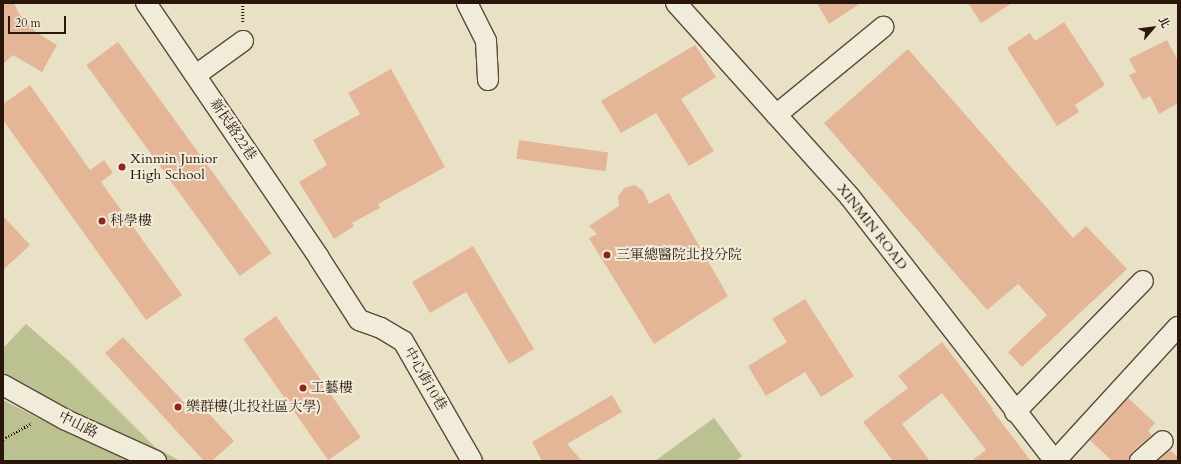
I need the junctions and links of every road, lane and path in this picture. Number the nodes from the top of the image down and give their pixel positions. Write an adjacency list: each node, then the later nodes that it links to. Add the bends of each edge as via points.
1 (146, 3): 6 (street, 新民路22巷)
2 (467, 3): 7 (street, via 486,41)
3 (678, 3): 8 (street, XINMIN ROAD)
4 (883, 27): 8 (street)
5 (243, 41): 6 (street)
6 (196, 75): 9 (street, 新民路22巷)
7 (488, 80)
8 (776, 115): 13 (street, XINMIN ROAD, via 850,197)
9 (319, 258): 18 (street, 中心街10巷, via 359,320 403,341)
10 (1143, 281): 13 (street)
11 (1178, 327): 19 (street)
12 (3, 385): 17 (street, 中山路, via 66,420)
13 (1015, 412): 19 (street, XINMIN ROAD)
14 (28, 419): 15 (path, via 34,422)
15 (3, 439)
16 (1163, 441): 20 (street)
17 (156, 461)
18 (472, 461)
19 (1055, 461)
20 (1140, 461)

